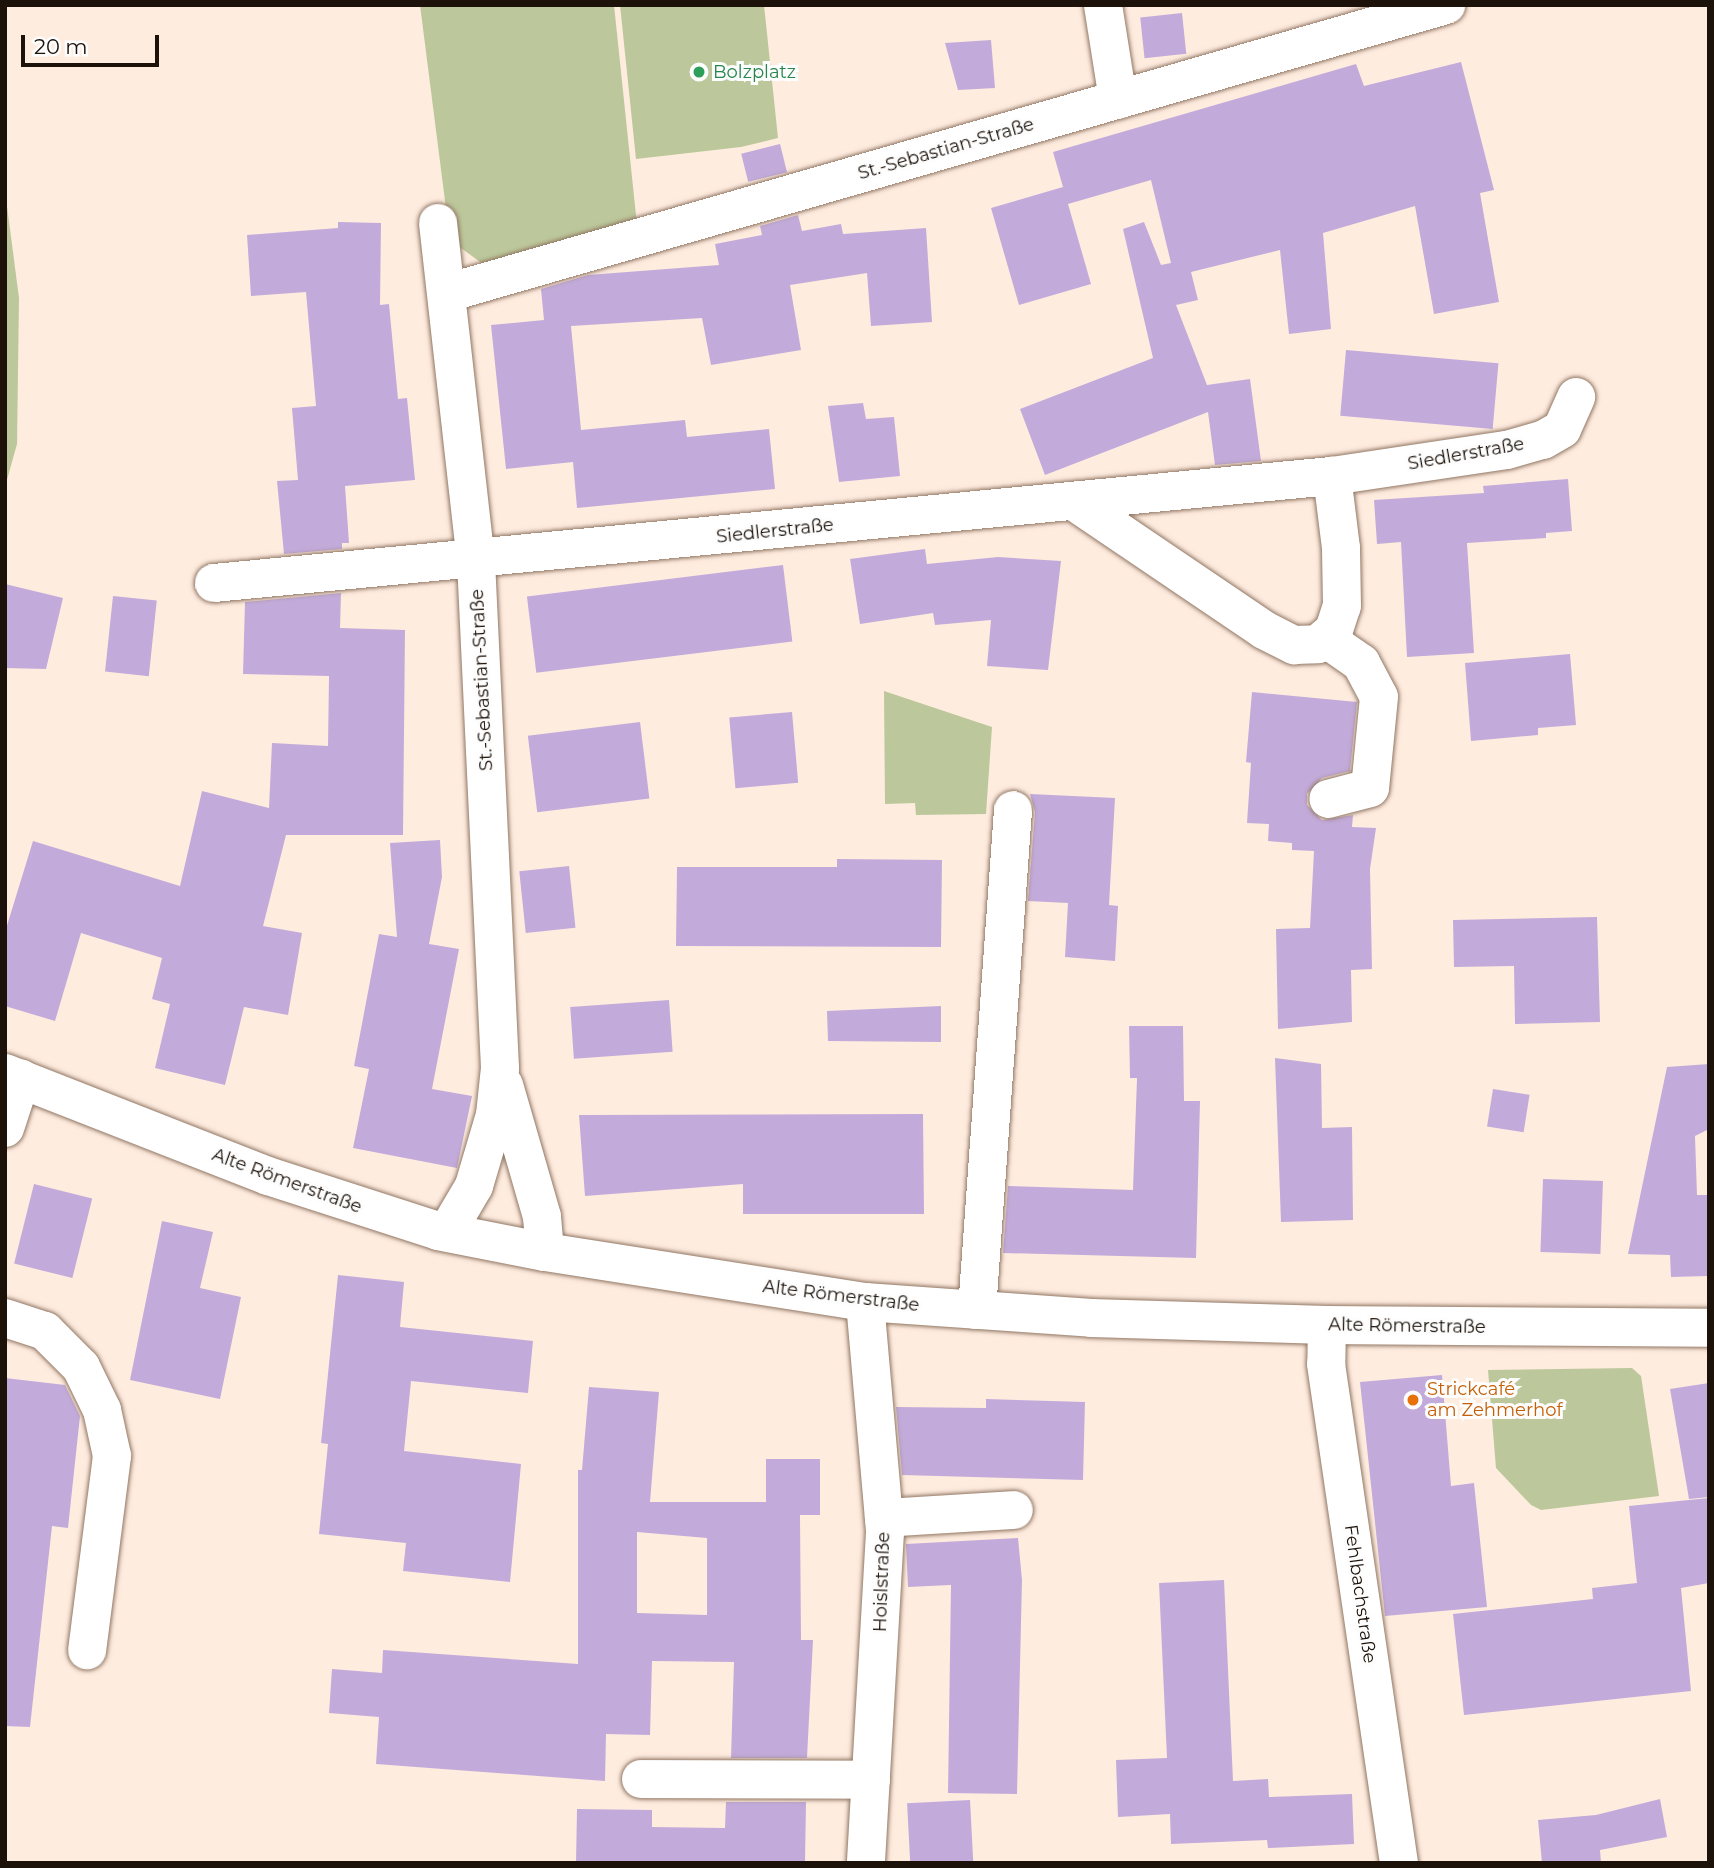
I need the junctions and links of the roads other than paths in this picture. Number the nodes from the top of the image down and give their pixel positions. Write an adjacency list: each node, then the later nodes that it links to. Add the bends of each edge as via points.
1 (1103, 5): 3 (street)
2 (1446, 5): 3 (street, St.-Sebastian-Straße)
3 (1118, 100): 5 (street, St.-Sebastian-Straße)
4 (438, 223): 5 (street, St.-Sebastian-Straße)
5 (447, 293): 9 (street, St.-Sebastian-Straße)
6 (1576, 397): 7 (street, Siedlerstraße, via 1562,429 1543,440 1507,450)
7 (1332, 476): 8 (street, Siedlerstraße); 11 (street, via 1342,606 1334,630)
8 (1075, 502): 9 (street, Siedlerstraße); 11 (street, via 1264,630 1294,645 1318,644)
9 (476, 561): 10 (street, Siedlerstraße); 14 (street, St.-Sebastian-Straße)
10 (214, 583)
11 (1325, 638): 12 (street, via 1361,663 1379,697 1370,788)
12 (1328, 799)
13 (1013, 810): 20 (street)
14 (500, 1068): 17 (street, St.-Sebastian-Straße, via 495,1115 474,1186); 18 (street, St.-Sebastian-Straße, via 542,1217)
15 (13, 1076): 16 (street); 17 (street, Alte Römerstraße, via 268,1177)
16 (5, 1128)
17 (447, 1232): 18 (street, Alte Römerstraße)
18 (545, 1252): 19 (street, Alte Römerstraße)
19 (866, 1302): 20 (street, Alte Römerstraße); 25 (street, Hoislstraße)
20 (977, 1310): 22 (street, Alte Römerstraße)
21 (5, 1318): 26 (street, via 45,1331 81,1367 102,1410 112,1456)
22 (1327, 1325): 23 (street, Alte Römerstraße); 30 (street, Fehlbachstraße, via 1326,1364)
23 (1709, 1328)
24 (1014, 1510): 25 (street)
25 (884, 1518): 28 (street, Hoislstraße)
26 (87, 1650)
27 (641, 1779): 28 (street)
28 (871, 1780): 29 (street, Hoislstraße)
29 (866, 1863)
30 (1399, 1863)

